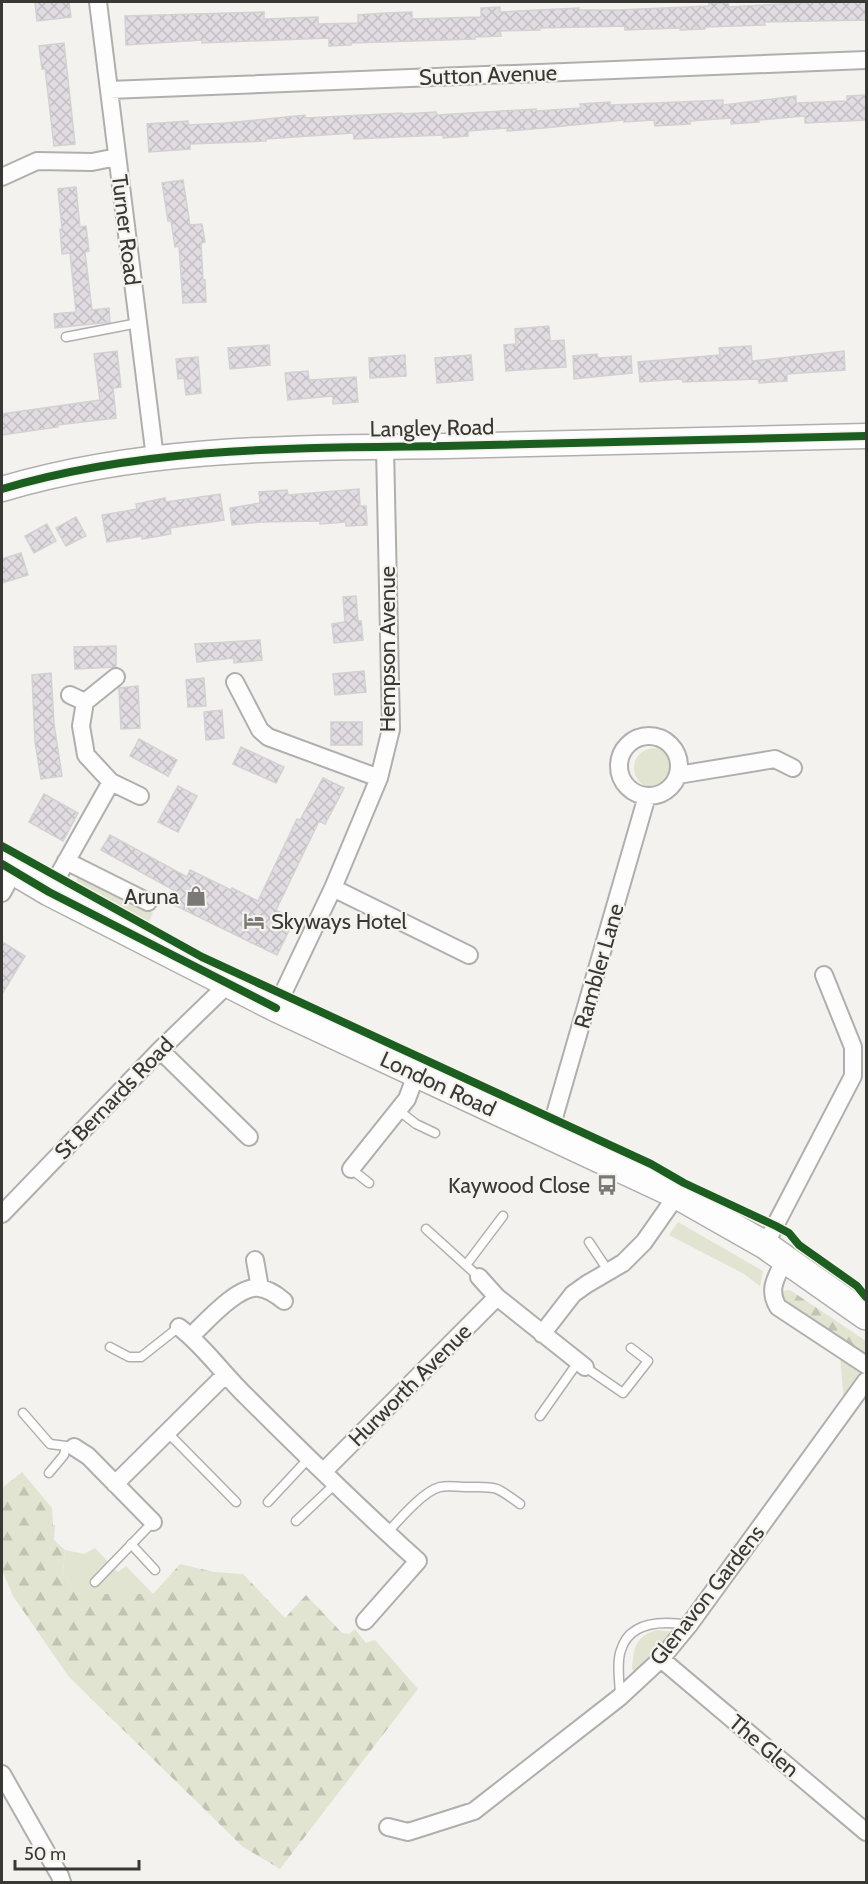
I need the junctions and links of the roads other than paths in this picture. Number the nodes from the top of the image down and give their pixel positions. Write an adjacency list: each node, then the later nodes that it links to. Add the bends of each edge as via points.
1 (98, 2): 3 (street, Turner Road)
2 (867, 60): 3 (street, Sutton Avenue)
3 (109, 90): 4 (street, Turner Road)
4 (117, 157): 5 (street, via 92,162 37,161); 6 (street, Turner Road)
5 (2, 177)
6 (138, 323): 7 (lane); 10 (street, Turner Road)
7 (66, 337)
8 (865, 441): 9 (street, Langley Road)
9 (385, 447): 10 (street, Langley Road, via 262,449); 16 (street, Hempson Avenue, via 391,729)
10 (155, 458): 11 (street, Langley Road, via 78,469)
11 (2, 489)
12 (116, 677): 17 (street, via 78,699 86,755)
13 (235, 682): 16 (street, via 260,730 268,737)
14 (793, 768): 15 (street, via 775,759)
15 (678, 775): 19 (street, via 663,793); 19 (street, via 678,755 666,740 646,735 628,743 619,761 622,780 637,794)
16 (380, 778): 22 (street, Hempson Avenue)
17 (111, 782): 18 (street); 20 (street)
18 (140, 796)
19 (647, 796): 33 (street, Rambler Lane)
20 (66, 861): 23 (street); 24 (street)
21 (6, 876): 23 (main road, London Road)
22 (333, 888): 25 (street); 28 (street, Hempson Avenue)
23 (49, 892): 27 (main road, London Road)
24 (148, 902)
25 (468, 955)
26 (824, 975): 42 (street, via 853,1047 853,1077)
27 (228, 984): 28 (main road, London Road); 29 (street, St Bernards Road)
28 (276, 1008): 30 (main road, London Road)
29 (160, 1050): 34 (street); 38 (street, St Bernards Road)
30 (416, 1074): 31 (street); 33 (main road, London Road)
31 (399, 1110): 32 (lane); 35 (street)
32 (435, 1133)
33 (549, 1135): 37 (main road, London Road)
34 (249, 1137)
35 (351, 1169): 36 (lane)
36 (369, 1184)
37 (677, 1195): 42 (main road, London Road); 45 (street, via 644,1242)
38 (2, 1214)
39 (503, 1215): 44 (lane)
40 (426, 1229): 44 (lane)
41 (589, 1242): 45 (lane)
42 (775, 1252): 50 (main road, London Road); 56 (street, via 772,1296 778,1306)
43 (255, 1260): 47 (street)
44 (466, 1265): 46 (lane)
45 (609, 1272): 52 (street, via 573,1294)
46 (479, 1277): 48 (street)
47 (260, 1288): 49 (street); 51 (street, via 249,1288)
48 (497, 1297): 52 (street); 64 (street, Hurworth Avenue)
49 (284, 1300)
50 (867, 1316)
51 (185, 1331): 53 (lane, via 141,1357 129,1357); 57 (street)
52 (542, 1334): 55 (street)
53 (110, 1347)
54 (631, 1348): 55 (lane, via 648,1361 623,1393)
55 (582, 1365): 60 (lane)
56 (867, 1365)
57 (225, 1375): 61 (street); 63 (street)
58 (867, 1381): 78 (street, Glenavon Gardens)
59 (23, 1413): 62 (lane, via 50,1444)
60 (540, 1416)
61 (167, 1432): 66 (street); 68 (lane)
62 (70, 1447): 65 (lane); 66 (street, via 88,1456)
63 (309, 1458): 64 (street); 69 (lane)
64 (322, 1472): 67 (street)
65 (49, 1473)
66 (115, 1484): 72 (street)
67 (335, 1484): 71 (lane); 73 (street)
68 (236, 1502)
69 (268, 1502)
70 (520, 1504): 73 (lane, via 488,1486 441,1486 419,1501)
71 (296, 1521)
72 (153, 1522): 74 (lane)
73 (387, 1533): 77 (street, via 418,1561)
74 (131, 1544): 75 (lane); 76 (lane)
75 (155, 1570)
76 (95, 1582)
77 (365, 1621)
78 (689, 1624): 79 (street, Glenavon Gardens); 80 (lane, via 650,1623 629,1634 620,1651)
79 (661, 1659): 80 (street, Glenavon Gardens); 83 (street, The Glen)
80 (620, 1697): 82 (street, Glenavon Gardens, via 474,1811 408,1832)
81 (2, 1774): 84 (street)
82 (388, 1827)
83 (867, 1832)
84 (62, 1882)

